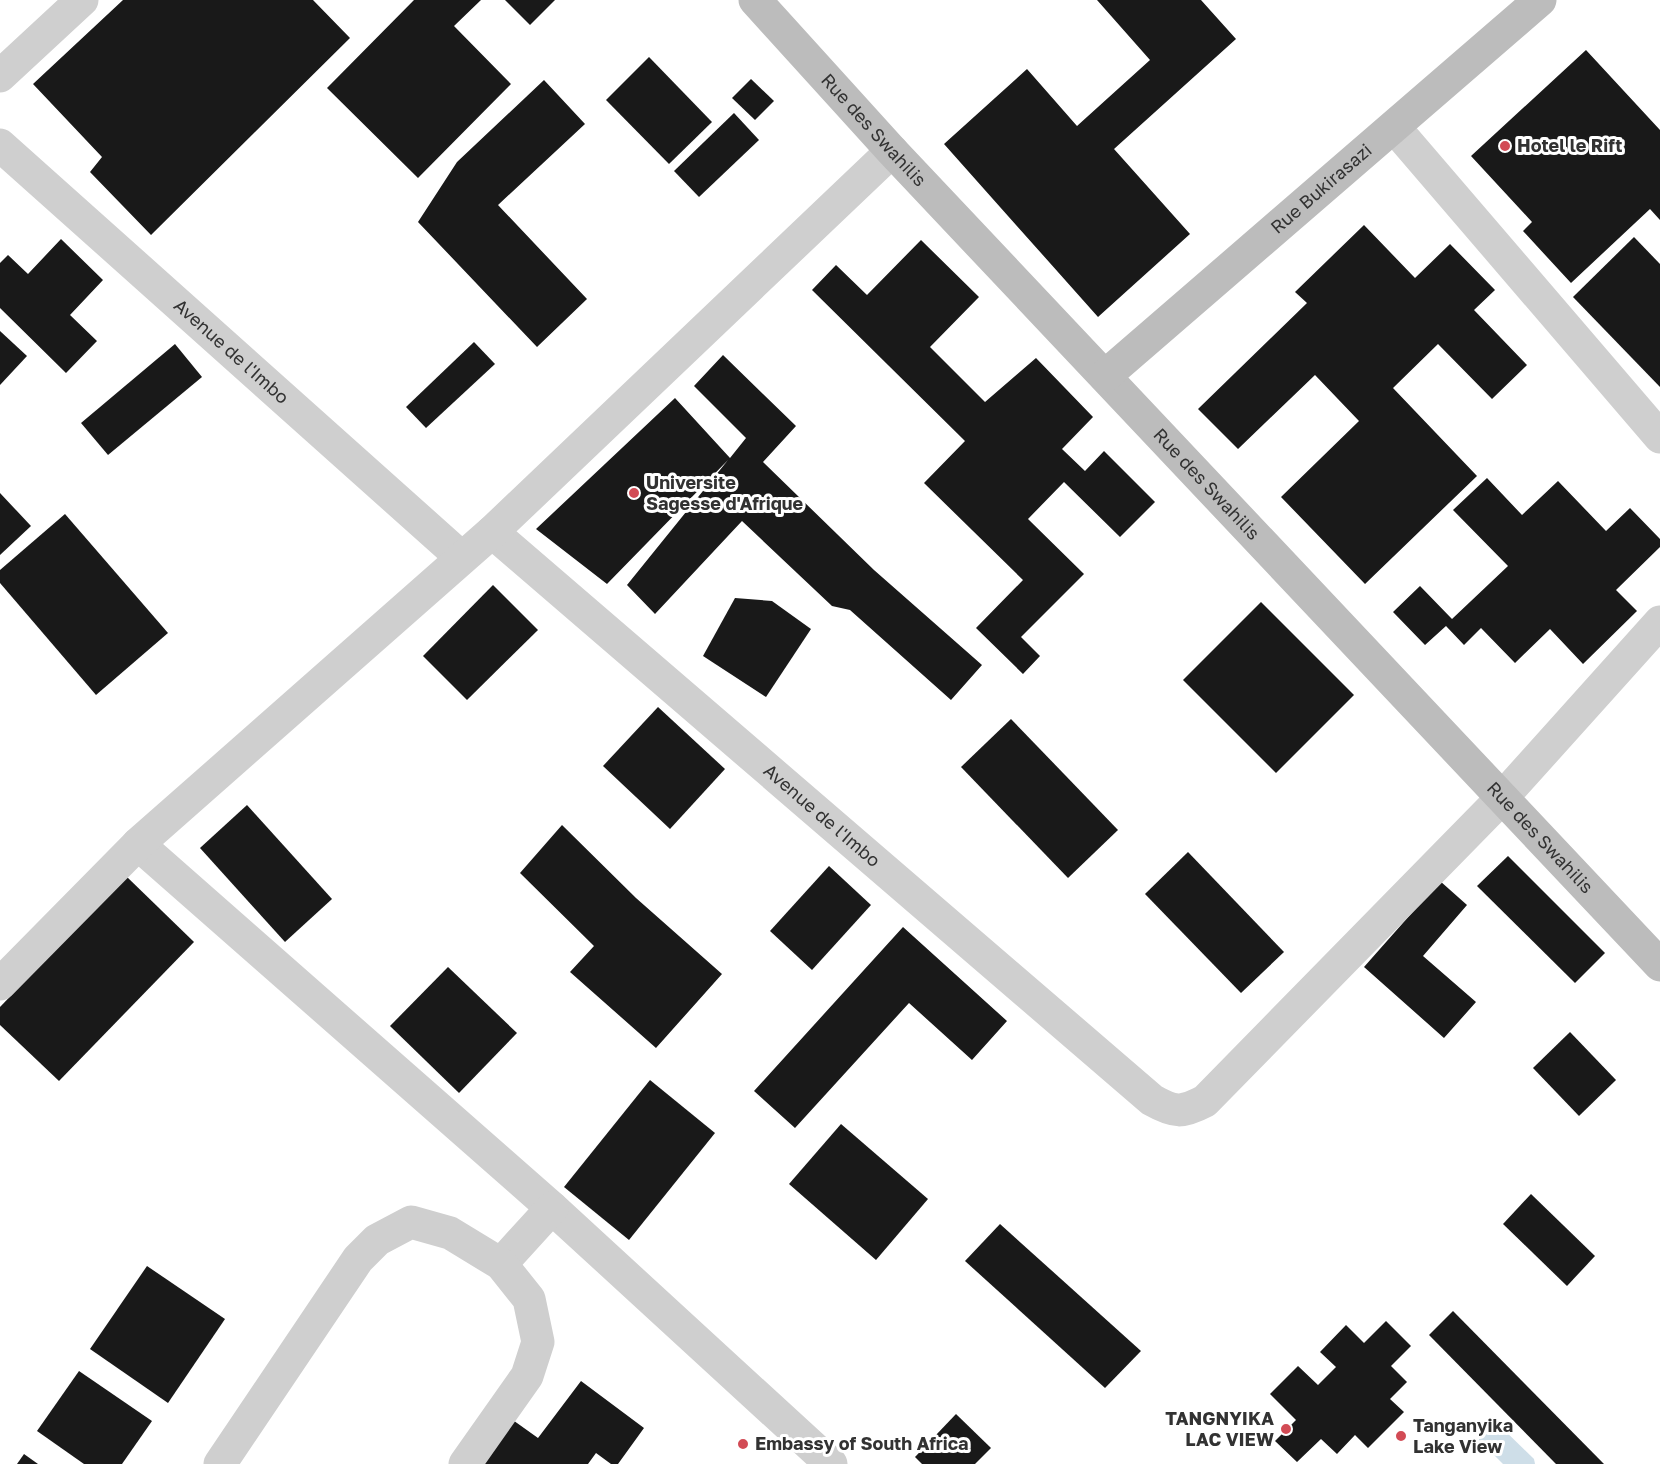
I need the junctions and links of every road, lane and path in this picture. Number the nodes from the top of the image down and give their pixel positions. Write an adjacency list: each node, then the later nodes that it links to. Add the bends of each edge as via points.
1 (82, 0): 4 (street)
2 (755, 0): 7 (street, Rue des Swahilis)
3 (1540, 0): 5 (street, Rue Bukirasazi)
4 (0, 76)
5 (1394, 127): 8 (street, Rue Bukirasazi); 9 (street)
6 (0, 145): 11 (street, Avenue de l'Imbo)
7 (892, 151): 8 (street, Rue des Swahilis); 10 (street)
8 (1105, 376): 13 (street, Rue des Swahilis)
9 (1660, 437)
10 (492, 532): 11 (street); 13 (street, Avenue de l'Imbo, via 1152,1100 1169,1110 1188,1110 1205,1101)
11 (462, 558): 14 (street)
12 (1660, 622): 13 (street)
13 (1501, 799): 15 (street, Rue des Swahilis)
14 (138, 844): 16 (street); 17 (street)
15 (1660, 965)
16 (0, 984)
17 (552, 1208): 18 (street); 21 (street)
18 (501, 1264): 19 (street, via 450,1233 411,1222 377,1240 358,1259); 20 (street, via 529,1299 538,1342 527,1376)
19 (220, 1464)
20 (465, 1464)
21 (831, 1464)

